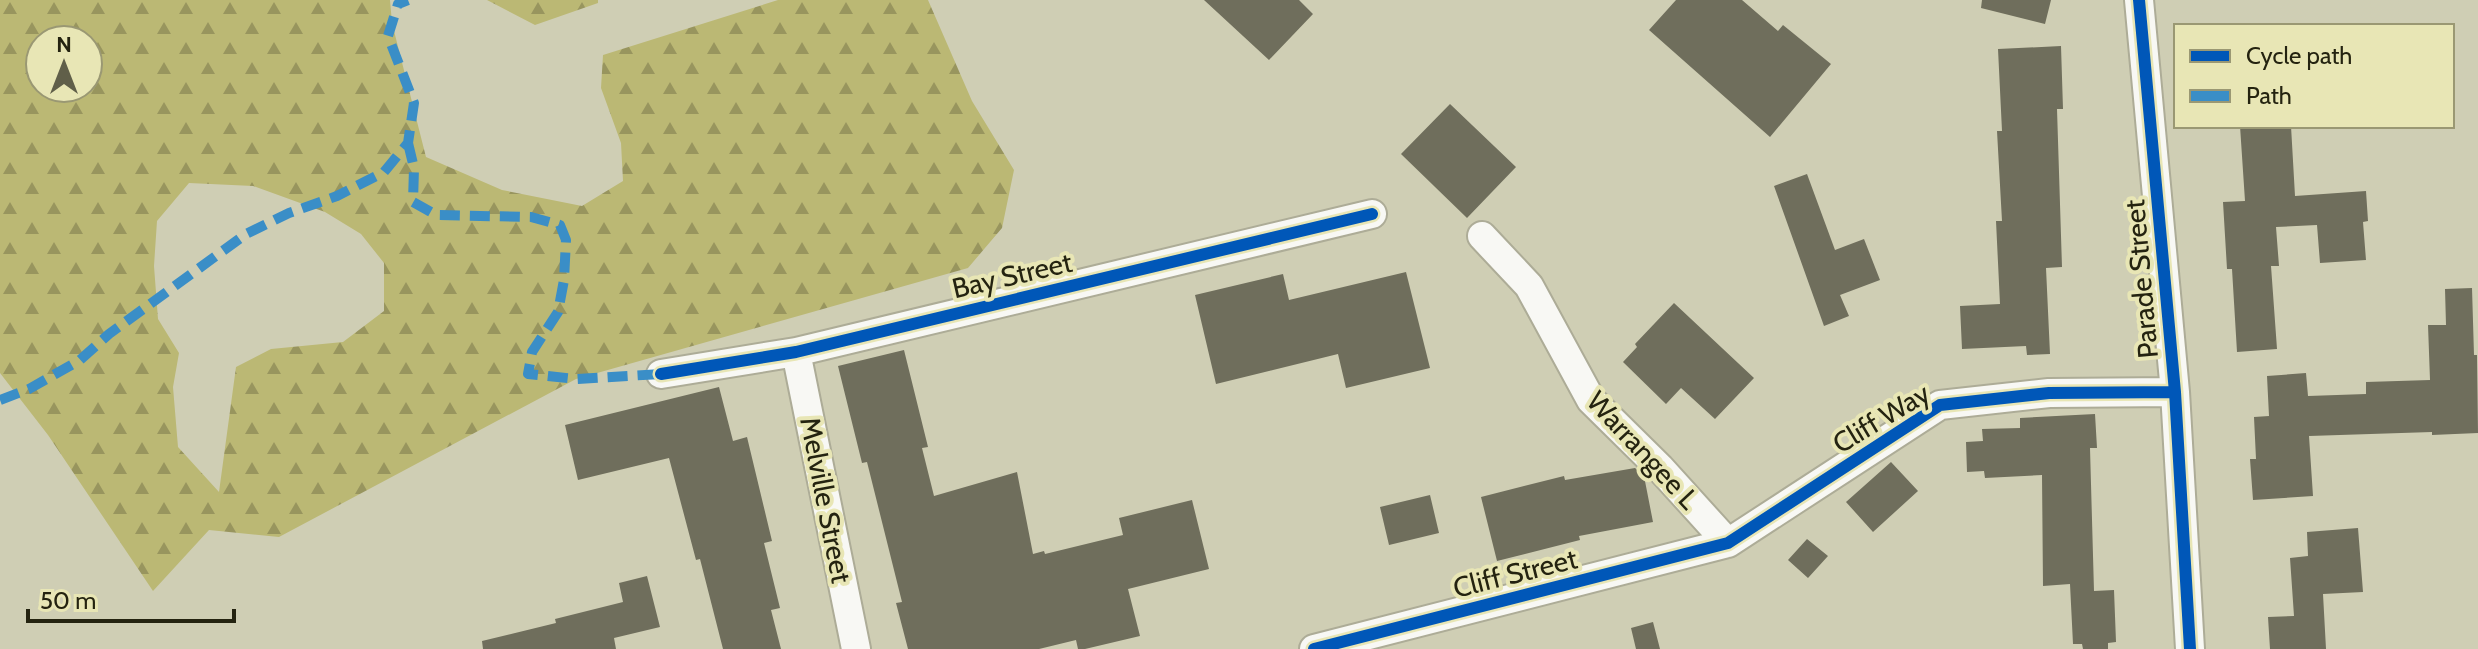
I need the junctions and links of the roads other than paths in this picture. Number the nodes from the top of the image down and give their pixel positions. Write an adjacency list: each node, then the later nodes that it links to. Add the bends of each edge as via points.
1 (2139, 0): 6 (street, Parade Street)
2 (1372, 214): 4 (street, Bay Street)
3 (1482, 236): 7 (street, Warrangee L, via 1529,286 1591,400)
4 (796, 352): 5 (street, Bay Street); 8 (street, Melville Street)
5 (661, 374)
6 (2175, 392): 7 (street, Cliff Way, via 2049,393 1940,405); 10 (street, Parade Street)
7 (1728, 543): 9 (street, Cliff Street)
8 (856, 649)
9 (1314, 649)
10 (2190, 649)

